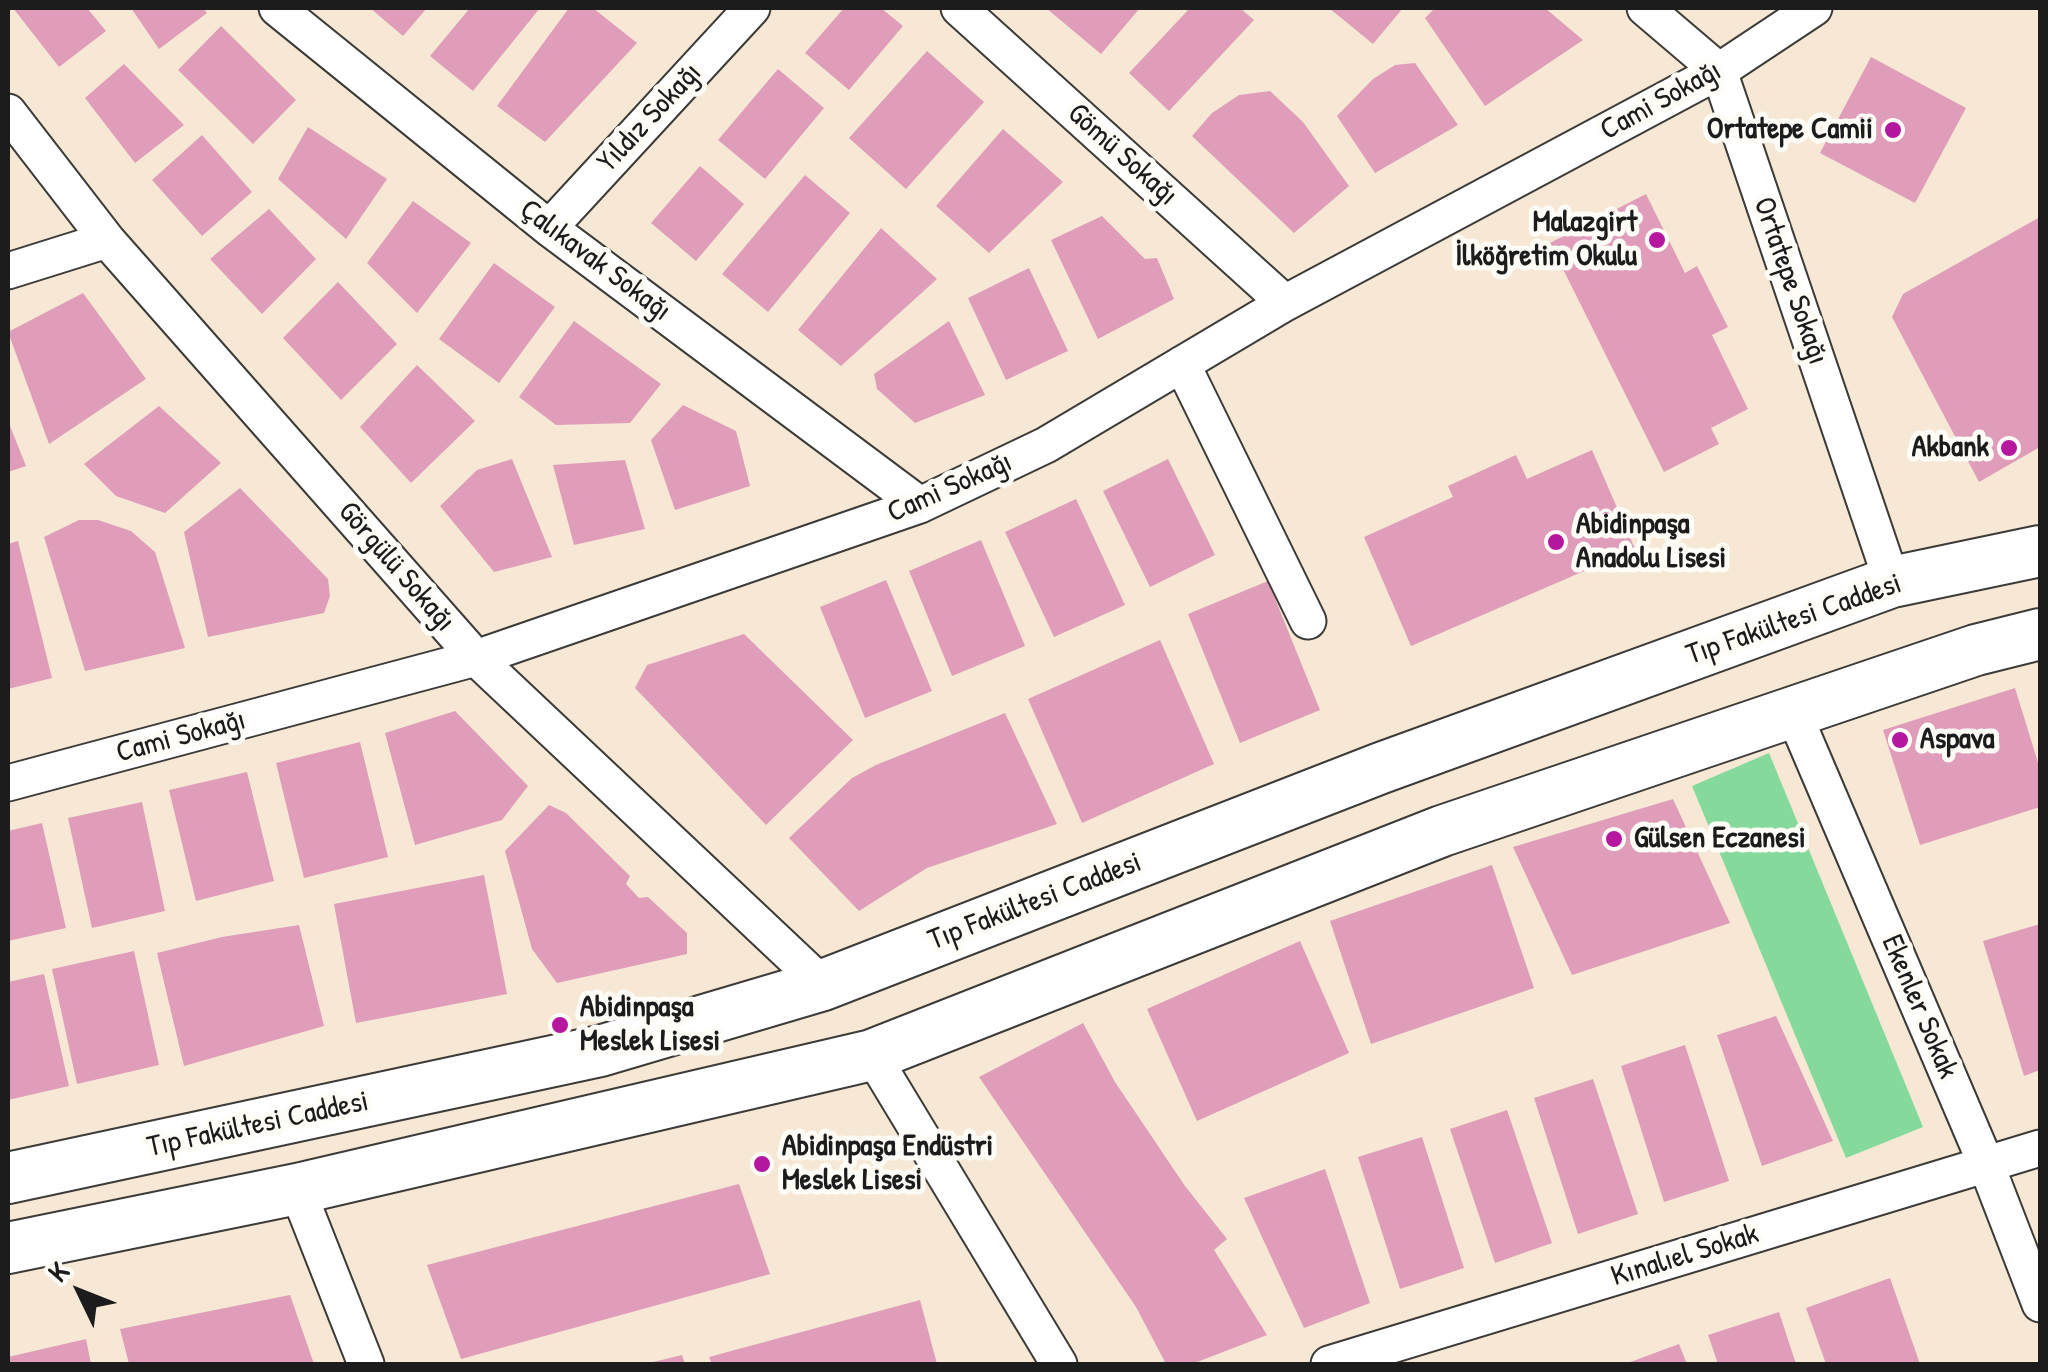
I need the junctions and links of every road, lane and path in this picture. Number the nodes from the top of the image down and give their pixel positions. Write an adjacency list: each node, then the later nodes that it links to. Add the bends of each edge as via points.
1 (277, 8): 8 (street, Çalıkavak Sokağı)
2 (752, 8): 8 (street, Yıldız Sokağı)
3 (960, 8): 11 (street, Gömü Sokağı)
4 (1646, 8): 6 (street)
5 (1814, 8): 6 (street, Cami Sokağı)
6 (1720, 72): 11 (street, Cami Sokağı); 15 (street, Ortatepe Sokağı)
7 (8, 112): 9 (street, Görgülü Sokağı)
8 (549, 228): 13 (street, Çalıkavak Sokağı)
9 (107, 240): 10 (street); 18 (street, Görgülü Sokağı)
10 (8, 271)
11 (1286, 303): 12 (street, Cami Sokağı)
12 (1182, 364): 13 (street, Cami Sokağı, via 1046,445); 16 (street)
13 (920, 505): 18 (street, Cami Sokağı)
14 (2040, 551): 15 (main road, Tıp Fakültesi Caddesi)
15 (1892, 582): 21 (main road, Tıp Fakültesi Caddesi, via 1381,768)
16 (1308, 621)
17 (2040, 634): 19 (main road)
18 (476, 658): 20 (street, Cami Sokağı); 21 (street, Görgülü Sokağı)
19 (1793, 712): 22 (main road, via 1442,832); 24 (street, Ekenler Sokak)
20 (8, 783)
21 (823, 985): 25 (main road, Tıp Fakültesi Caddesi, via 600,1052)
22 (872, 1055): 26 (main road); 30 (street)
23 (2040, 1148): 24 (street, Kınalıel Sokak)
24 (1986, 1164): 28 (street, Ekenler Sokak); 31 (street, Kınalıel Sokak)
25 (8, 1178)
26 (297, 1188): 27 (main road); 29 (street)
27 (8, 1248)
28 (2040, 1304)
29 (366, 1364)
30 (1059, 1364)
31 (1329, 1364)

